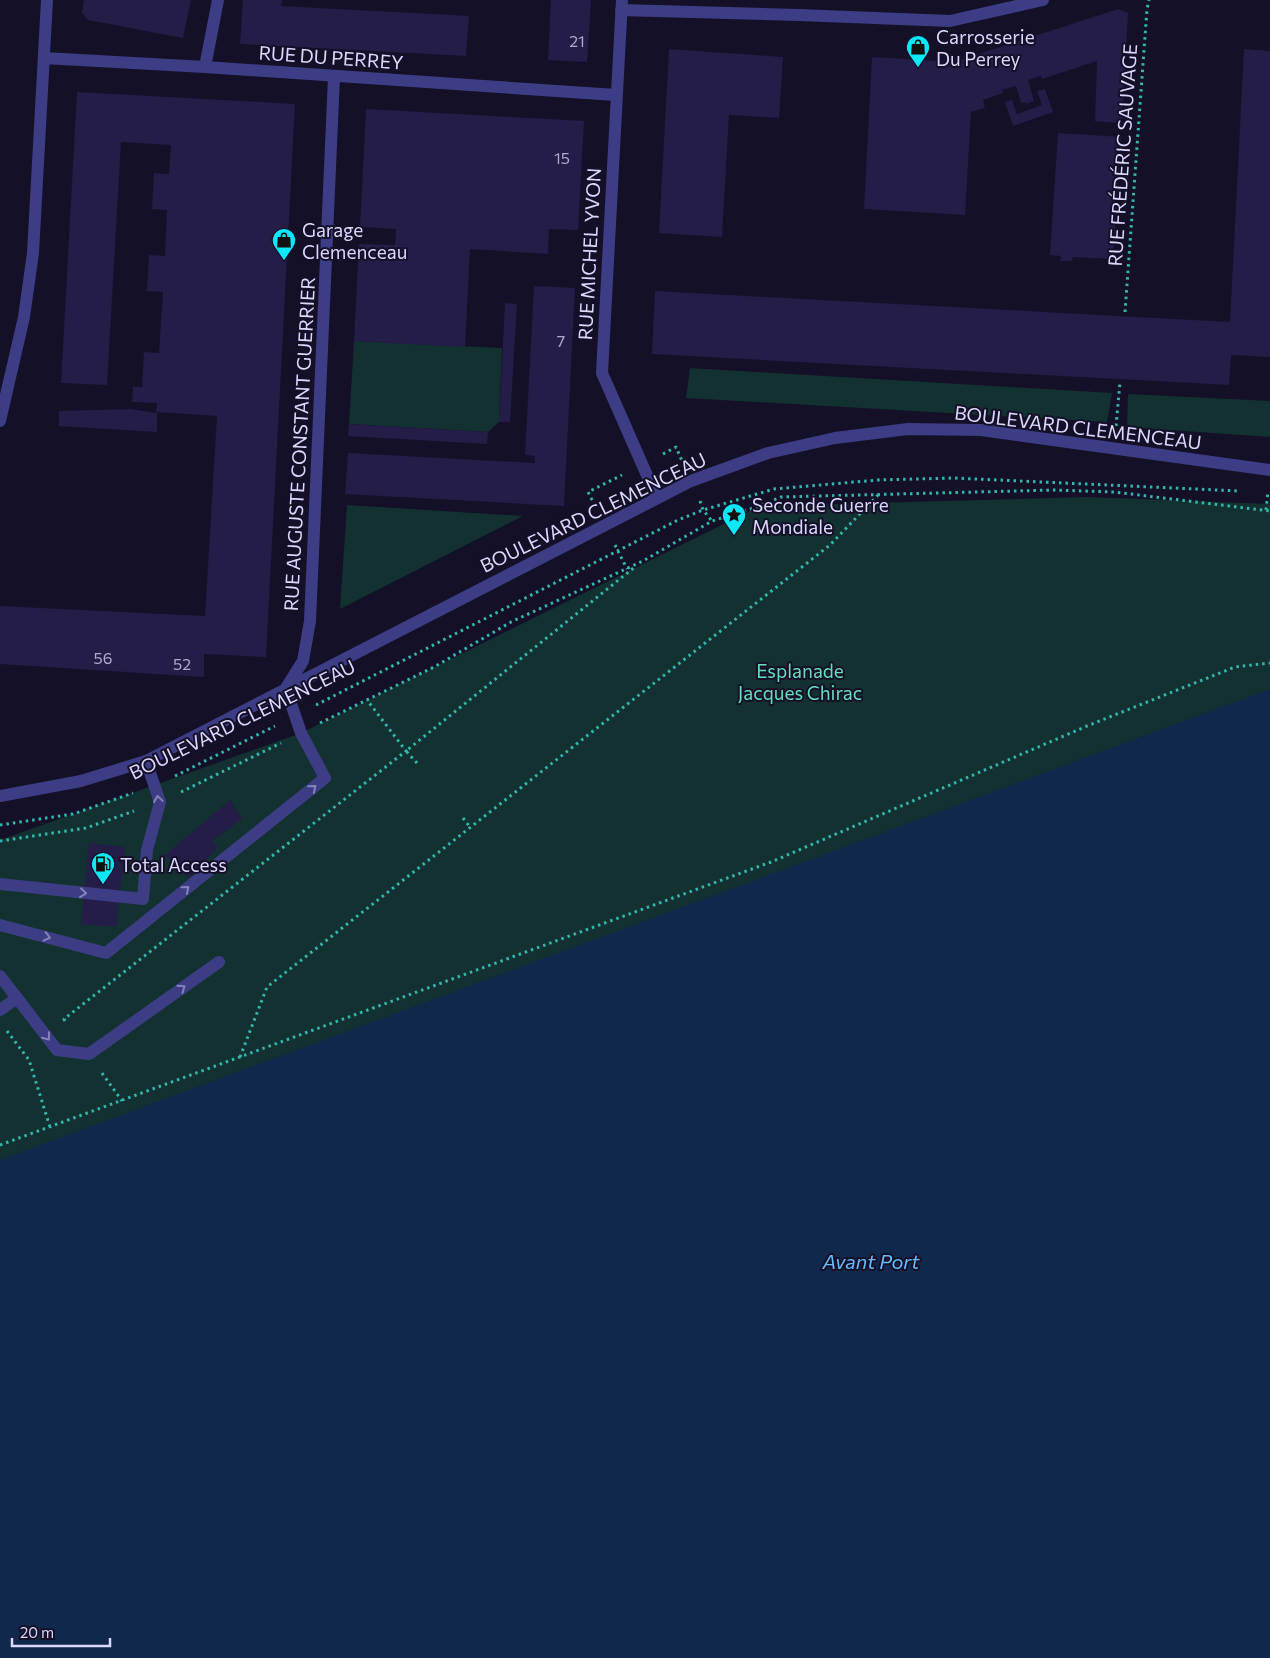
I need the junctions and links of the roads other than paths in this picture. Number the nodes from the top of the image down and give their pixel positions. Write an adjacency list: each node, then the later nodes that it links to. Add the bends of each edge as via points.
1 (47, 0): 5 (street)
2 (218, 0): 6 (street)
3 (1043, 0): 4 (street, via 950,21)
4 (621, 5): 8 (street, RUE MICHEL YVON)
5 (44, 58): 6 (street, RUE DU PERREY); 9 (street, via 33,253 24,317)
6 (206, 67): 7 (street, RUE DU PERREY)
7 (334, 77): 8 (street, RUE DU PERREY); 12 (street, RUE AUGUSTE CONSTANT GUERRIER, via 310,621 303,661)
8 (616, 95): 11 (street, RUE MICHEL YVON, via 602,373)
9 (0, 421)
10 (1270, 470): 11 (street, BOULEVARD CLEMENCEAU, via 981,430 908,428 835,438 768,453 691,481)
11 (657, 498): 12 (street, BOULEVARD CLEMENCEAU)
12 (286, 689): 13 (street, BOULEVARD CLEMENCEAU); 16 (street, one-way to 12, via 106,953 326,778 301,733)
13 (146, 761): 14 (street, BOULEVARD CLEMENCEAU, via 81,781); 15 (street, one-way to 13, via 143,899 147,850 160,802)
14 (0, 796)
15 (0, 884)
16 (0, 925)
17 (219, 962): 19 (street, one-way to 17, via 57,1050 89,1054)
18 (0, 976): 19 (street)
19 (17, 998): 20 (street)
20 (0, 1010)

